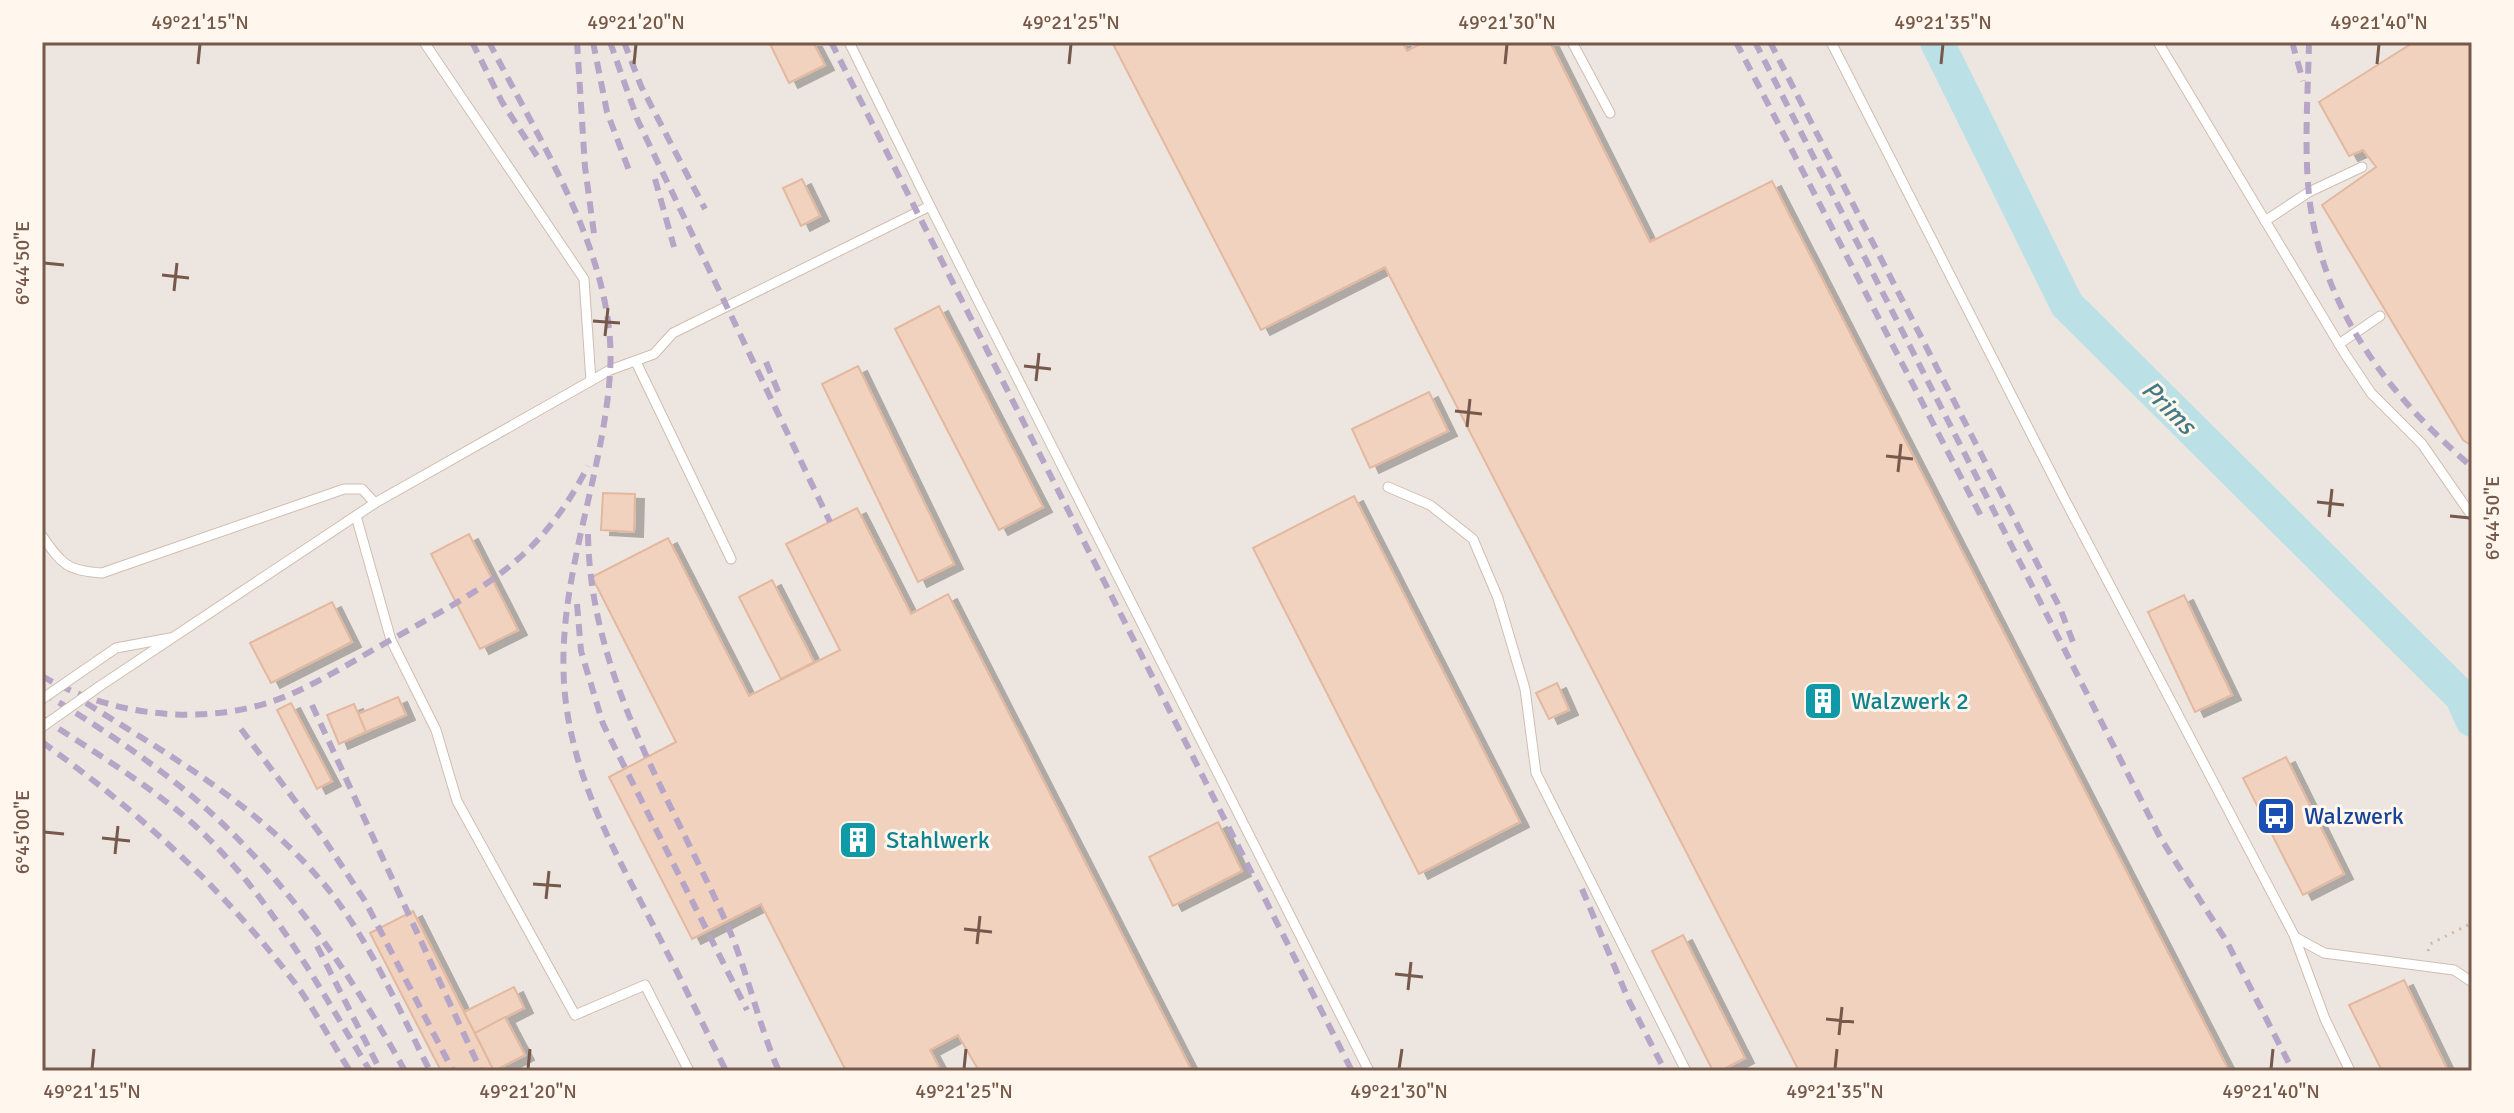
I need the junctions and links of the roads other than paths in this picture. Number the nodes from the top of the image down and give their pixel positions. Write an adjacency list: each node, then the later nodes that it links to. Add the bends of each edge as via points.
1 (424, 42): 13 (lane, via 584,279)
2 (849, 42): 8 (lane)
3 (1572, 42): 6 (lane)
4 (1831, 42): 23 (lane)
5 (2158, 42): 9 (lane)
6 (1610, 113)
7 (2362, 167): 9 (lane)
8 (930, 206): 12 (lane, via 673,333 654,354); 26 (lane)
9 (2265, 221): 11 (lane)
10 (2380, 316): 11 (lane)
11 (2339, 344): 17 (lane, via 2371,393 2422,444)
12 (636, 362): 13 (lane); 19 (lane)
13 (591, 381): 15 (lane)
14 (1388, 487): 27 (lane, via 1430,505 1473,539 1498,598 1525,689 1536,773)
15 (375, 503): 16 (lane); 18 (lane, via 362,489 344,489 102,573 76,571 59,561)
16 (356, 516): 20 (lane); 25 (lane, via 391,640 436,730 457,801 575,1015 645,985)
17 (2472, 516)
18 (42, 536)
19 (731, 559)
20 (173, 638): 21 (lane, bridge, via 116,648); 22 (lane, bridge)
21 (42, 699)
22 (42, 727)
23 (2295, 937): 24 (lane, via 2324,953 2454,970); 28 (lane)
24 (2472, 982)
25 (689, 1071)
26 (1369, 1071)
27 (1686, 1071)
28 (2350, 1071)

